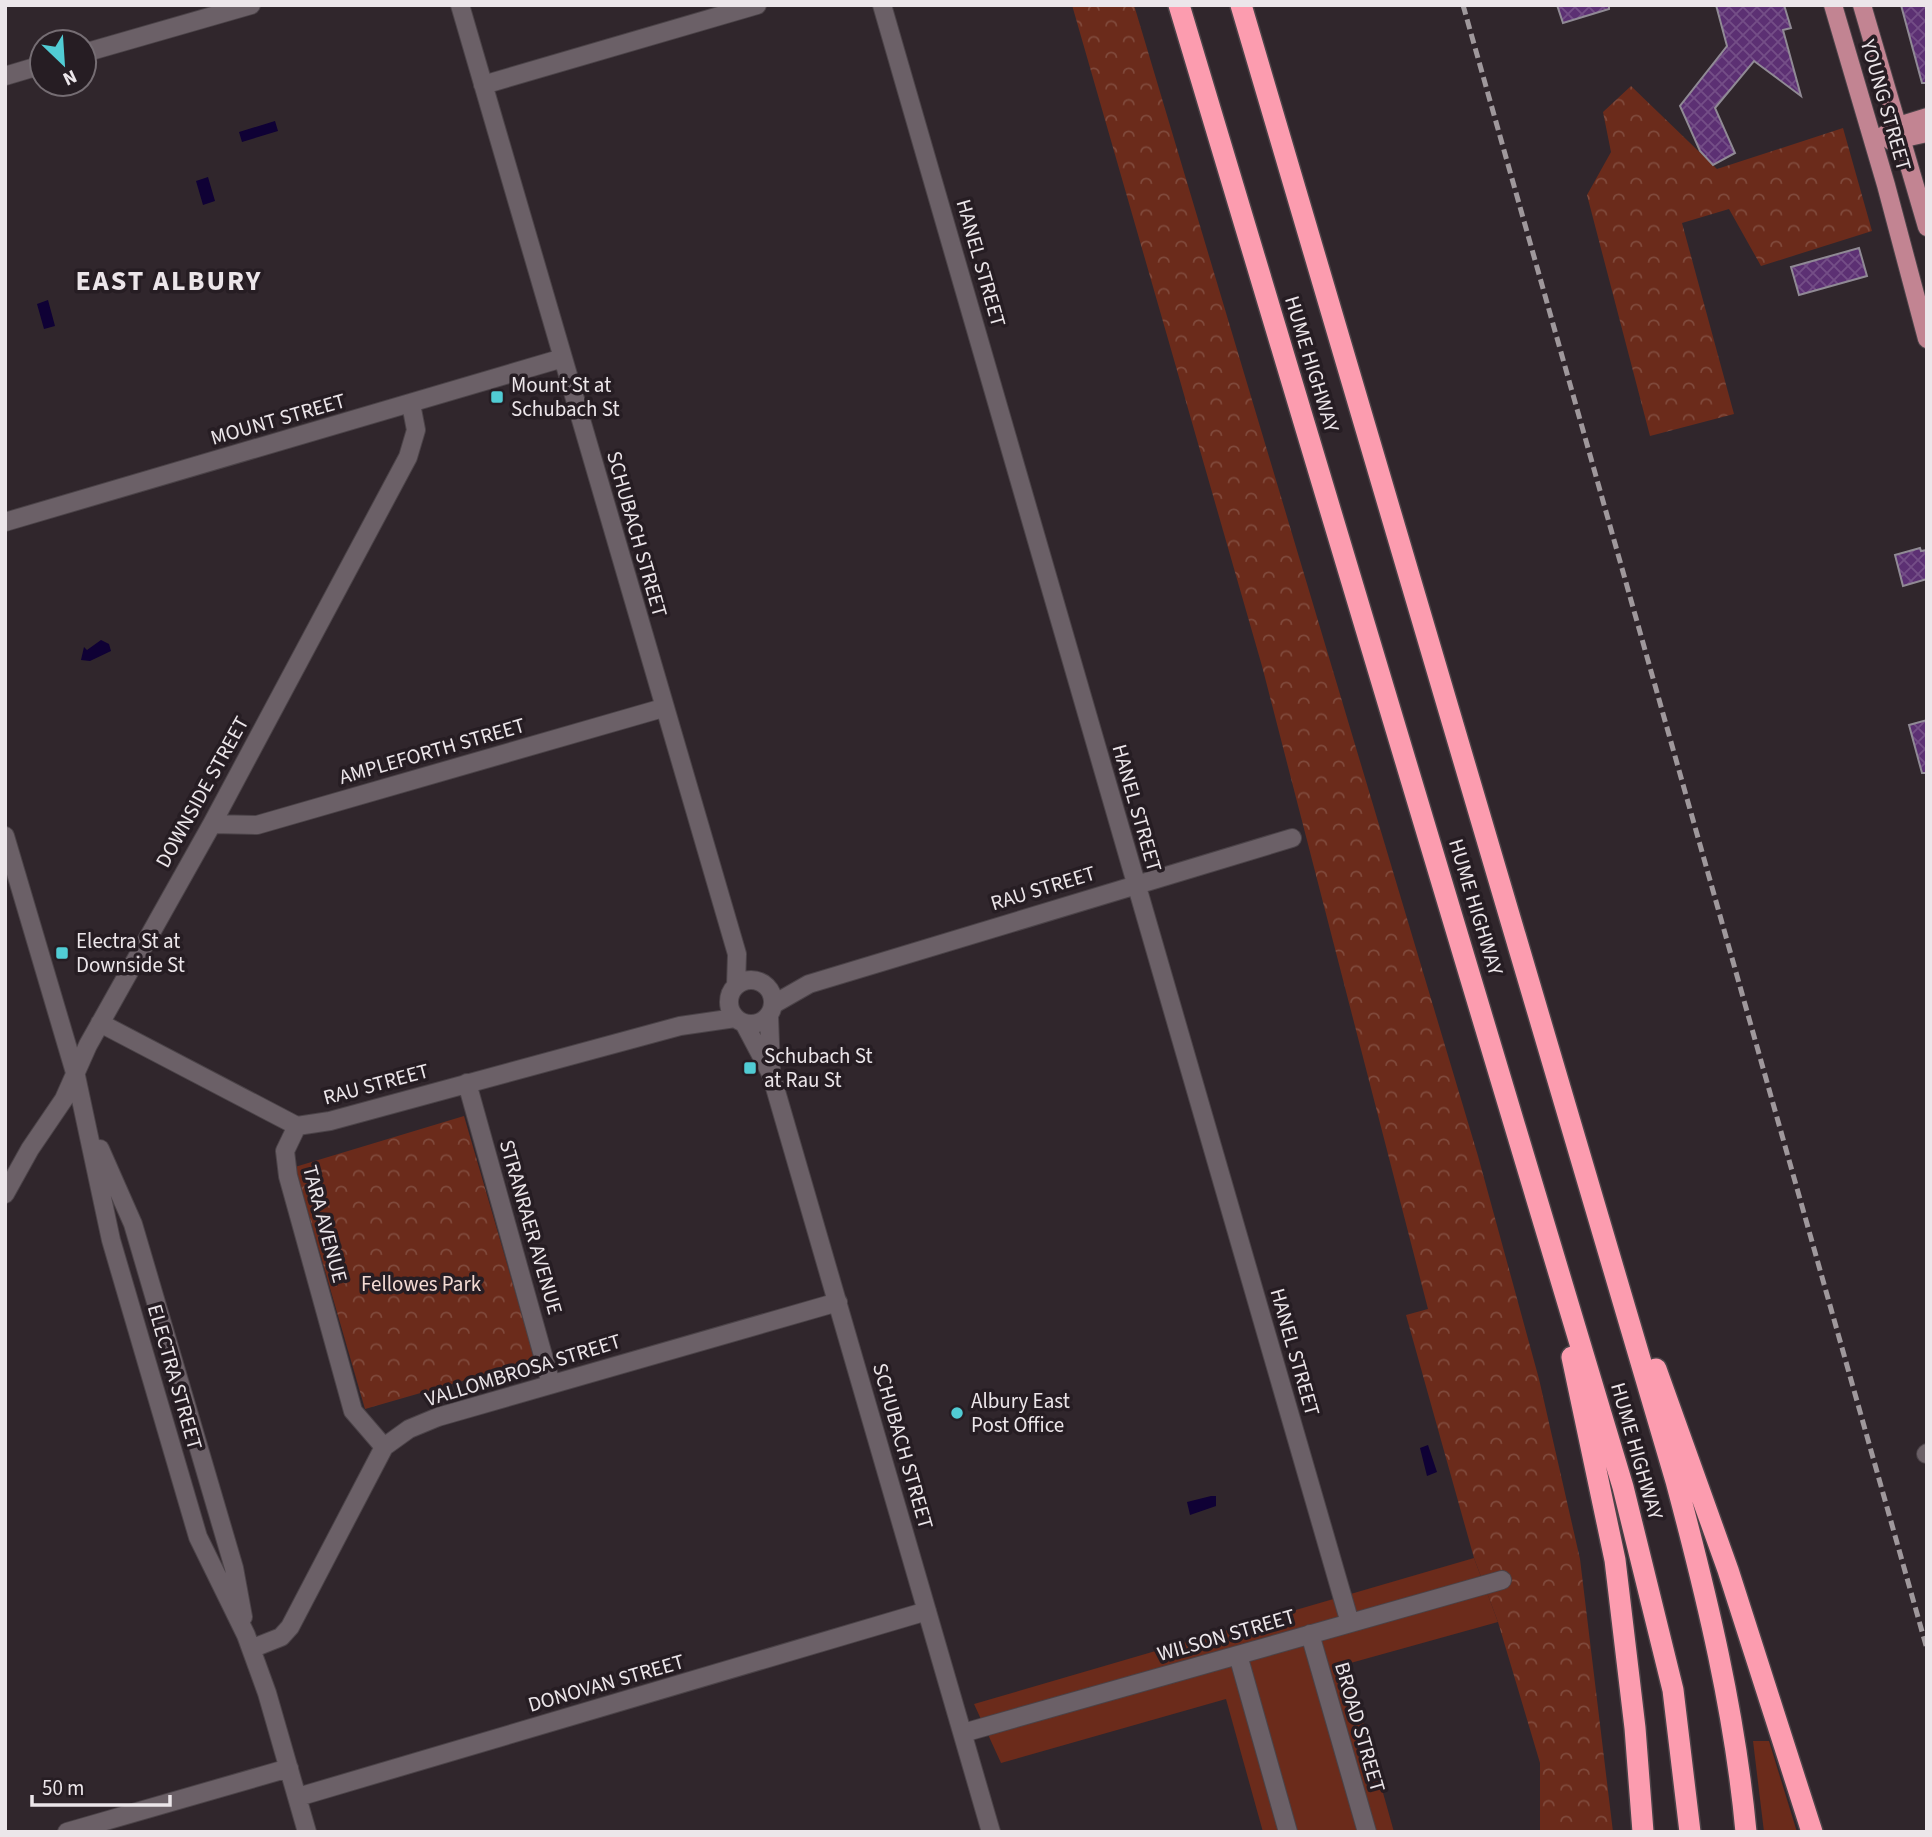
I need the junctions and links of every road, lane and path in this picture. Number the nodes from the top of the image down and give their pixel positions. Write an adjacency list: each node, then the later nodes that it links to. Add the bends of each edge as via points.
1 (251, 5): 9 (street)
2 (460, 5): 12 (street, SCHUBACH STREET)
3 (757, 5): 12 (street)
4 (882, 5): 26 (street, HANEL STREET)
5 (1178, 5): 42 (highway, HUME HIGHWAY)
6 (1241, 5): 40 (highway, HUME HIGHWAY)
7 (1833, 5): 16 (main road, YOUNG STREET)
8 (1862, 5): 14 (main road, YOUNG STREET)
9 (98, 49)
10 (28, 69): 11 (street)
11 (5, 76)
12 (483, 85): 19 (street, SCHUBACH STREET)
13 (1927, 117): 14 (main road)
14 (1900, 133): 15 (main road); 16 (main road); 17 (main road, YOUNG STREET)
15 (1927, 133)
16 (1874, 142): 18 (main road, YOUNG STREET)
17 (1927, 227)
18 (1927, 339)
19 (563, 358): 20 (street, MOUNT STREET); 22 (street, SCHUBACH STREET)
20 (411, 404): 21 (street, MOUNT STREET); 23 (street, DOWNSIDE STREET, via 416,430 408,457)
21 (5, 522)
22 (663, 708): 23 (street, AMPLEFORTH STREET, via 257,825); 27 (street, SCHUBACH STREET)
23 (212, 824): 33 (street, DOWNSIDE STREET)
24 (5, 836): 36 (street, ELECTRA STREET)
25 (1292, 838): 26 (street, RAU STREET)
26 (1135, 884): 29 (street, RAU STREET); 48 (street, HANEL STREET)
27 (737, 954): 28 (street, SCHUBACH STREET); 30 (street, SCHUBACH STREET)
28 (762, 983): 29 (street, RAU STREET); 30 (street, via 745,981); 31 (street)
29 (809, 984): 31 (street, RAU STREET)
30 (732, 993): 32 (street); 34 (street, RAU STREET)
31 (771, 1010): 32 (street, via 761,1023); 35 (street, SCHUBACH STREET)
32 (740, 1021): 34 (street, RAU STREET); 35 (street, SCHUBACH STREET)
33 (100, 1023): 36 (street, DOWNSIDE STREET); 39 (street)
34 (680, 1026): 37 (street, RAU STREET)
35 (771, 1074): 43 (street, SCHUBACH STREET)
36 (76, 1076): 38 (street, ELECTRA STREET); 41 (street, DOWNSIDE STREET)
37 (467, 1083): 39 (street, RAU STREET); 44 (street, STRANRAER AVENUE)
38 (89, 1123): 50 (street, ELECTRA STREET, via 133,1224 234,1568); 50 (street, ELECTRA STREET, via 111,1240 198,1537)
39 (296, 1126): 45 (street, TARA AVENUE, via 285,1151 288,1176 354,1411)
40 (1576, 1147): 62 (highway, HUME HIGHWAY, via 1706,1592 1739,1758); 63 (highway, via 1728,1570)
41 (5, 1194)
42 (1550, 1241): 60 (highway, via 1615,1560); 61 (highway, HUME HIGHWAY, via 1623,1487 1673,1690)
43 (838, 1301): 44 (street, VALLOMBROSA STREET); 47 (street, SCHUBACH STREET)
44 (551, 1384): 45 (street, VALLOMBROSA STREET, via 438,1417 409,1429)
45 (384, 1447): 50 (street, VALLOMBROSA STREET, via 290,1627 281,1637)
46 (1502, 1580): 48 (street, WILSON STREET)
47 (927, 1611): 52 (street, SCHUBACH STREET); 54 (street, DONOVAN STREET)
48 (1350, 1623): 49 (street, WILSON STREET)
49 (1310, 1634): 51 (street, WILSON STREET); 59 (street, BROAD STREET)
50 (249, 1642): 53 (street, ELECTRA STREET)
51 (1238, 1656): 52 (street, WILSON STREET); 58 (street)
52 (963, 1732): 57 (street, SCHUBACH STREET)
53 (289, 1768): 54 (street, ELECTRA STREET); 55 (street)
54 (298, 1797): 56 (street, ELECTRA STREET)
55 (67, 1832)
56 (307, 1832)
57 (991, 1832)
58 (1288, 1832)
59 (1367, 1832)
60 (1643, 1832)
61 (1690, 1832)
62 (1746, 1832)
63 (1812, 1832)

